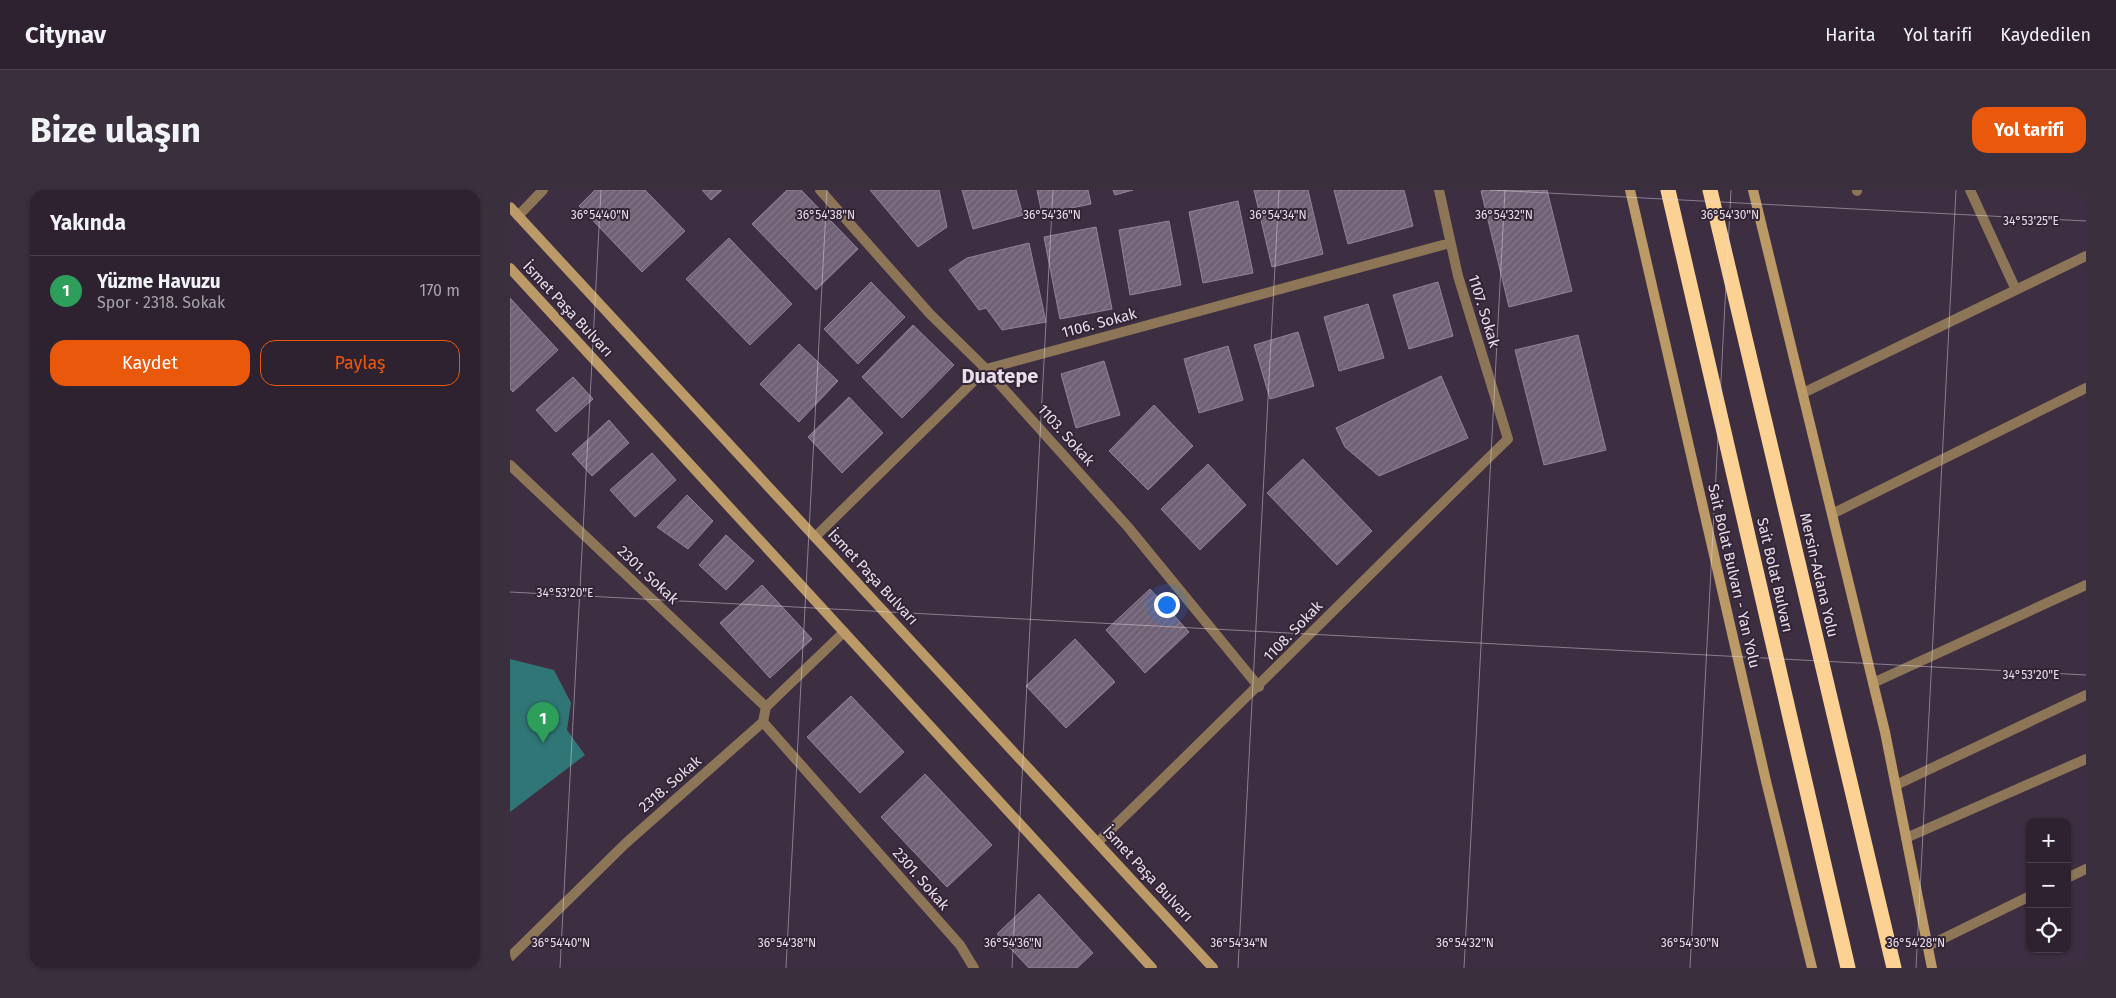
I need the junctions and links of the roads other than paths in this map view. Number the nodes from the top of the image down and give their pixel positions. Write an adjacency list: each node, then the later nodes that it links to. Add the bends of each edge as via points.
1 (544, 190): 10 (street)
2 (820, 190): 15 (street, 1103. Sokak, via 930,314)
3 (1440, 190): 11 (street, 1107. Sokak)
4 (1630, 190): 41 (main road, Sait Bolat Bulvarı - Yan Yolu)
5 (1668, 190): 42 (highway, Sait Bolat Bulvarı)
6 (1710, 190): 43 (highway, Mersin-Adana Yolu)
7 (1753, 190): 17 (main road)
8 (1970, 190): 14 (street)
9 (510, 207): 10 (main road, İsmet Paşa Bulvarı)
10 (518, 216): 21 (main road, İsmet Paşa Bulvarı)
11 (1450, 243): 15 (street, 1106. Sokak); 18 (street, 1107. Sokak)
12 (2086, 256): 14 (street)
13 (510, 268): 23 (main road, İsmet Paşa Bulvarı)
14 (2016, 290): 17 (street)
15 (986, 369): 21 (street, 1106. Sokak); 25 (street, 1103. Sokak, via 1128,527)
16 (2086, 388): 20 (street)
17 (1803, 393): 20 (main road)
18 (1508, 439): 25 (street, 1108. Sokak, via 1366,576)
19 (510, 465): 27 (street, 2301. Sokak)
20 (1832, 514): 24 (main road)
21 (815, 537): 32 (main road, İsmet Paşa Bulvarı)
22 (2086, 585): 24 (street)
23 (844, 632): 27 (street); 39 (main road, İsmet Paşa Bulvarı)
24 (1873, 682): 30 (main road)
25 (1259, 687): 32 (street, 1108. Sokak)
26 (2086, 696): 30 (street)
27 (766, 708): 28 (street)
28 (763, 722): 37 (street, 2318. Sokak, via 626,842); 38 (street, 2301. Sokak, via 960,945)
29 (2086, 758): 31 (street)
30 (1896, 785): 31 (main road)
31 (1906, 838): 36 (main road)
32 (1098, 842): 40 (main road, İsmet Paşa Bulvarı)
33 (2086, 869): 34 (street)
34 (2071, 876)
35 (2026, 898): 36 (street)
36 (1928, 946): 44 (main road)
37 (510, 957)
38 (974, 968)
39 (1152, 968)
40 (1213, 968)
41 (1812, 968)
42 (1848, 968)
43 (1894, 968)
44 (1932, 968)

